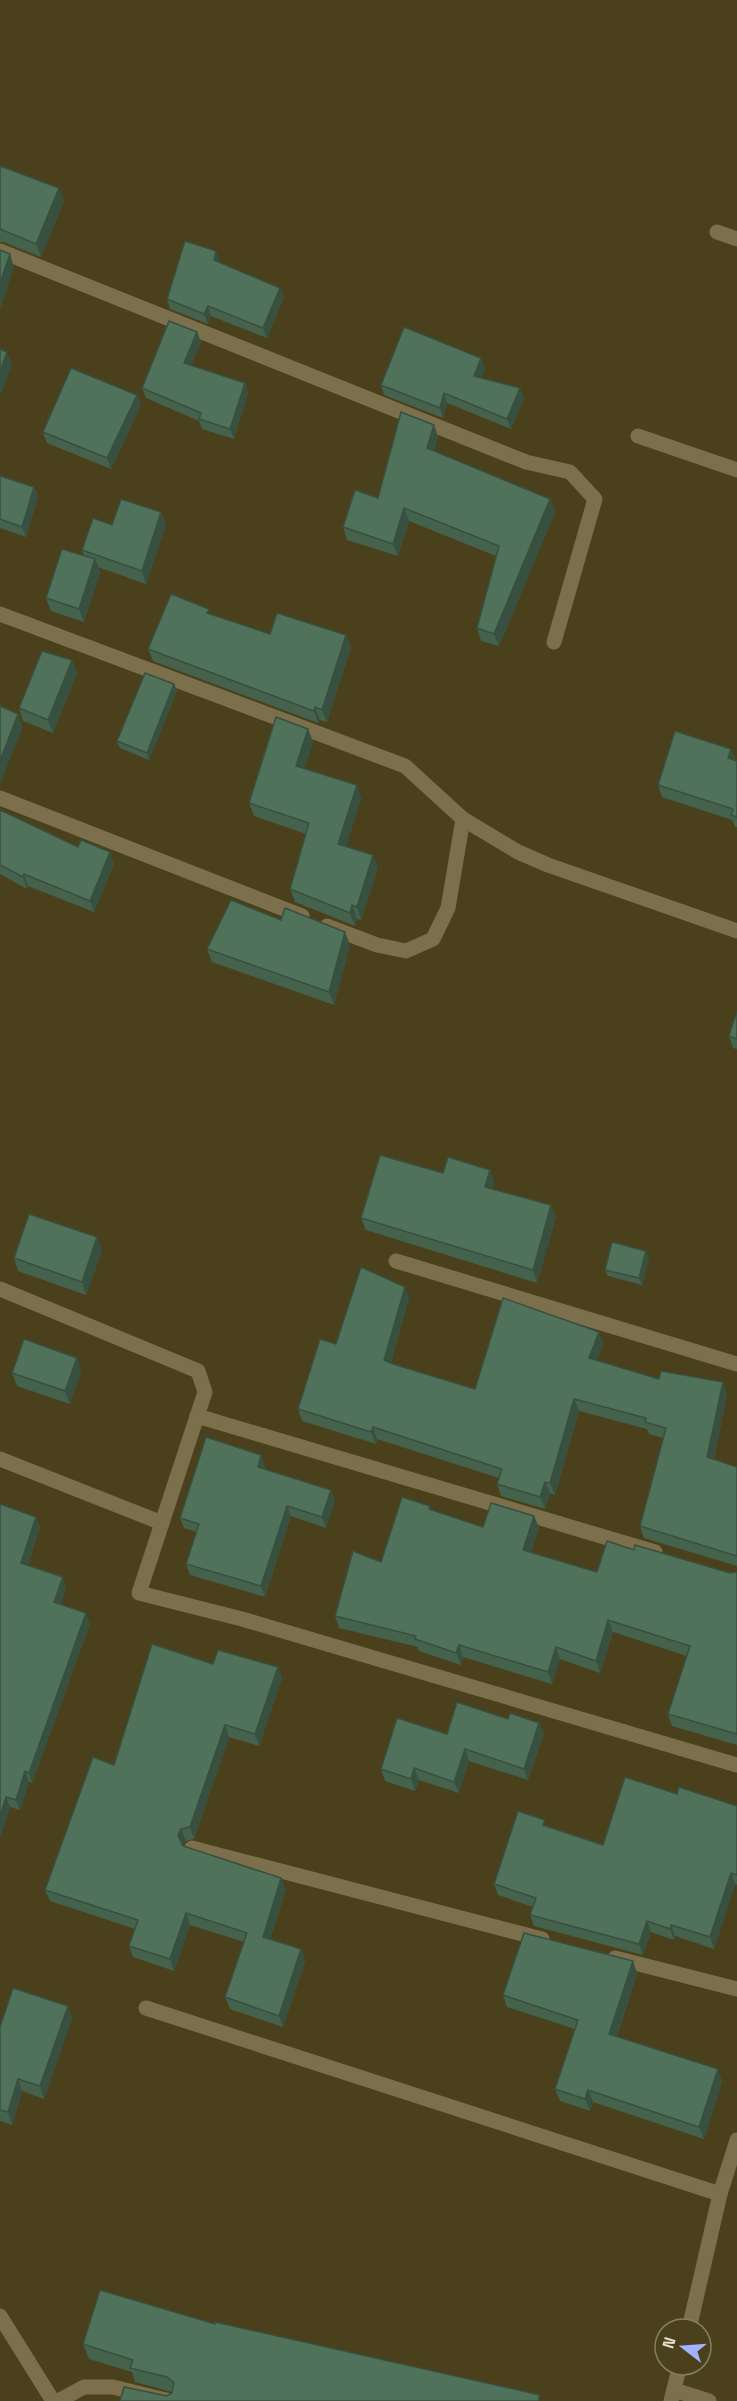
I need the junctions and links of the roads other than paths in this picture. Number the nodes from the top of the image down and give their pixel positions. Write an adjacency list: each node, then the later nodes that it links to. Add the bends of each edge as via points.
1 (717, 232): 2 (street)
2 (737, 239)
3 (0, 251): 7 (street, via 526,462 570,472 595,498)
4 (638, 436): 5 (street)
5 (737, 470)
6 (0, 614): 9 (street, via 405,766)
7 (554, 642)
8 (0, 798): 9 (street, via 376,945 406,951 433,939 448,908)
9 (463, 819): 10 (street, via 548,865)
10 (737, 931)
11 (396, 1261): 13 (street)
12 (0, 1289): 14 (street, via 198,1371 205,1392)
13 (737, 1364)
14 (197, 1416): 16 (street); 17 (street)
15 (0, 1459): 16 (street)
16 (162, 1523): 18 (street, via 139,1593 243,1619)
17 (668, 1556)
18 (737, 1765)
19 (192, 1848): 20 (street)
20 (551, 1941)
21 (598, 1953): 22 (street)
22 (737, 1989)
23 (146, 2008): 25 (street)
24 (737, 2140): 25 (street)
25 (720, 2194): 27 (street)
26 (0, 2316): 30 (street)
27 (691, 2317)
28 (677, 2377): 29 (street)
29 (673, 2396): 33 (street)
30 (53, 2401)
31 (58, 2401): 32 (street, via 84,2387 113,2387)
32 (170, 2401)
33 (709, 2401)

